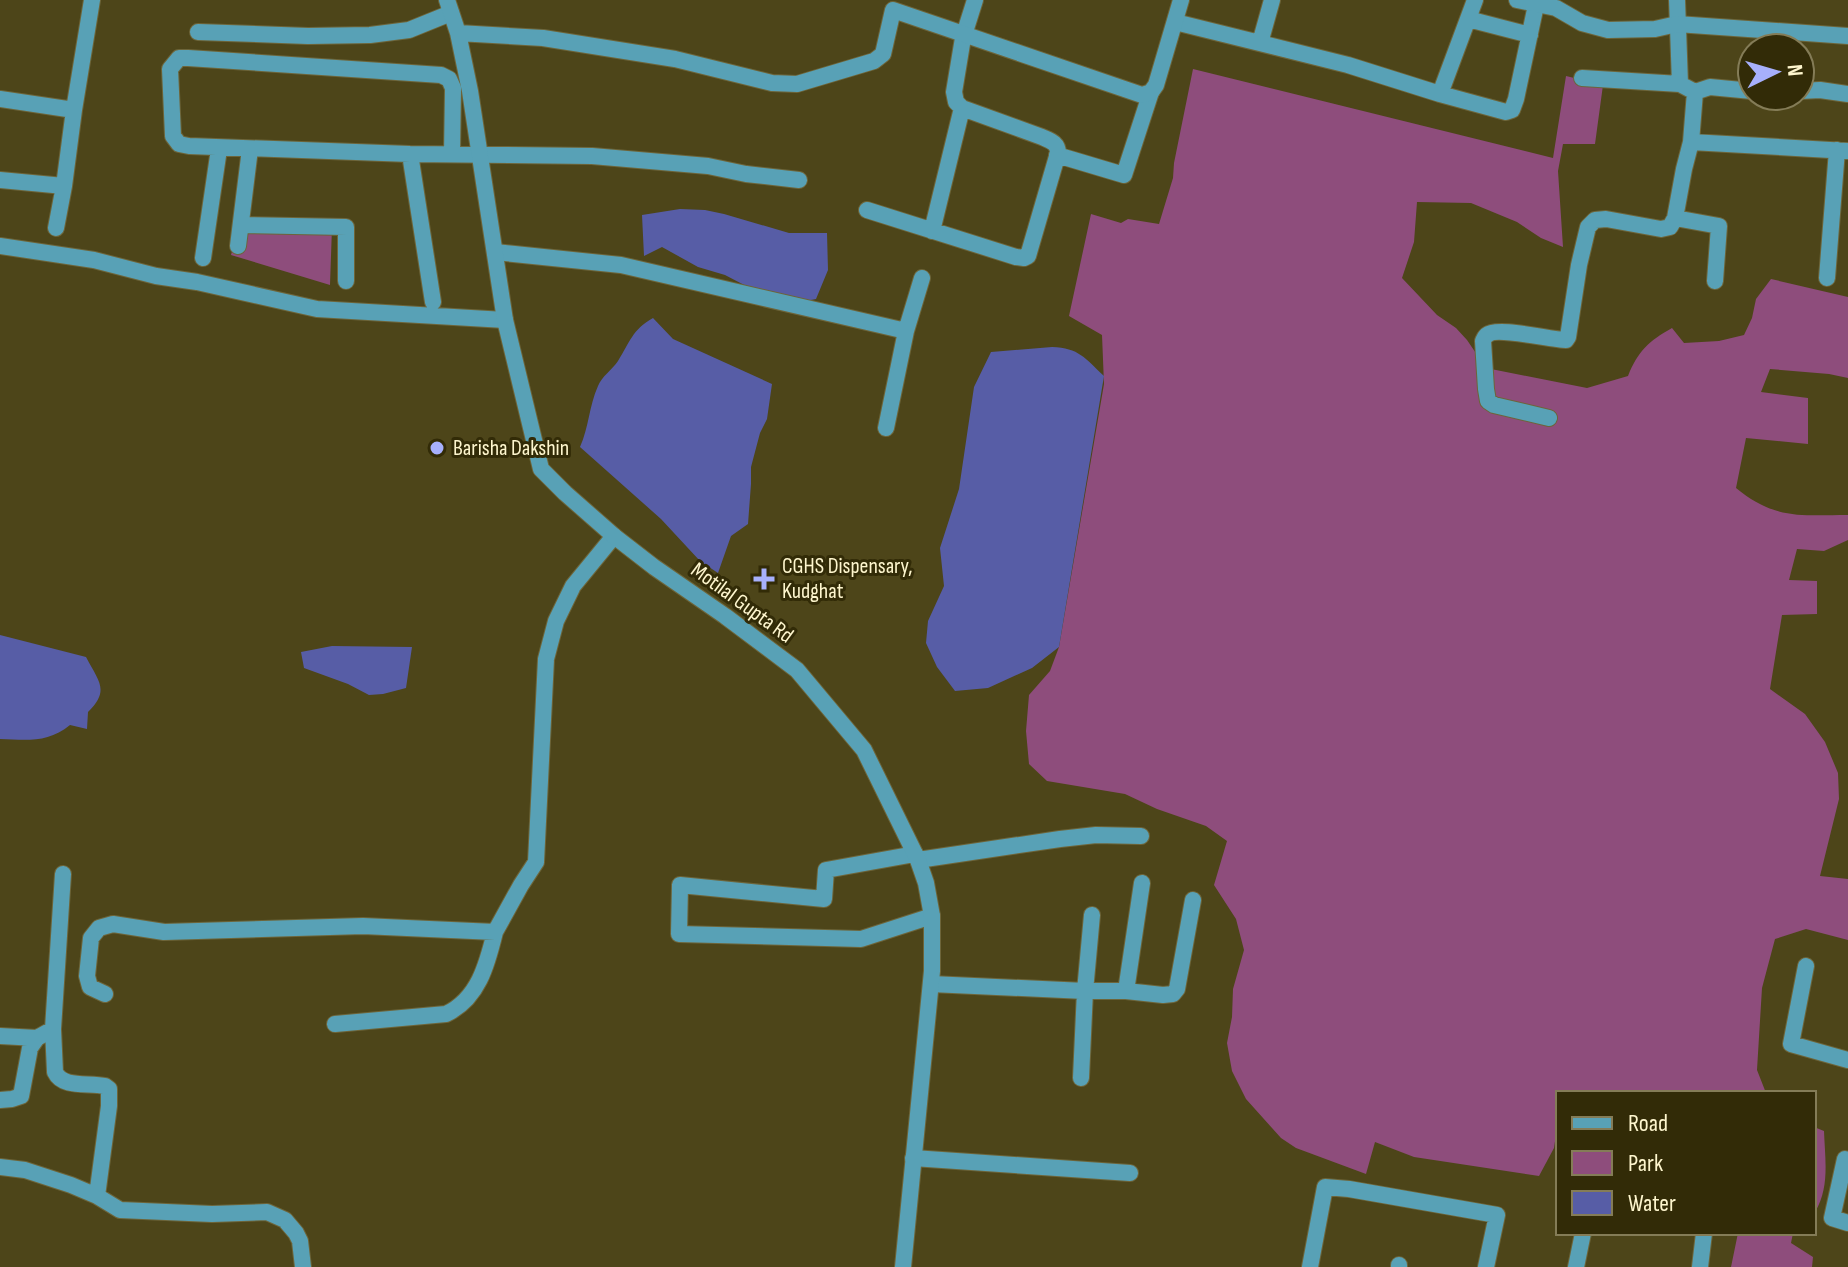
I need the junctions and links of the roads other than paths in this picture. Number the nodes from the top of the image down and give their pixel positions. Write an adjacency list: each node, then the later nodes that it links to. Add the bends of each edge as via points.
1 (92, 0): 29 (street)
2 (975, 0): 16 (street)
3 (1181, 0): 12 (street)
4 (1272, 0): 19 (street)
5 (1475, 0): 11 (street)
6 (1517, 0): 9 (street)
7 (1677, 0): 13 (street)
8 (894, 5): 15 (street, via 883,54 844,72 797,84 543,38); 16 (street)
9 (1536, 5): 13 (street, via 1608,30); 17 (street)
10 (449, 6): 14 (street, via 409,30 370,35); 15 (street, Motilal Gupta Rd)
11 (1468, 19): 17 (street); 25 (street)
12 (1175, 22): 19 (street); 24 (street)
13 (1677, 24): 18 (street); 21 (street)
14 (198, 32)
15 (458, 33): 36 (street, Motilal Gupta Rd)
16 (966, 34): 24 (street, via 1142,95); 28 (street, via 954,92)
17 (1530, 35): 25 (street, via 1512,110)
18 (1848, 36)
19 (1260, 43): 25 (street)
20 (1582, 78): 21 (street)
21 (1688, 88): 22 (street); 30 (street)
22 (1736, 89)
23 (1816, 90): 26 (street)
24 (1151, 92): 37 (street, via 1124,175)
25 (1440, 94)
26 (1848, 94)
27 (0, 99): 29 (street)
28 (962, 108): 37 (street, via 1054,142); 45 (street)
29 (74, 110): 40 (street)
30 (1691, 142): 33 (street); 42 (street)
31 (219, 149): 32 (street); 35 (street, via 179,144 173,136 170,69 179,58 441,75 453,88); 49 (street)
32 (250, 149): 34 (street); 43 (street)
33 (1842, 150): 51 (street)
34 (410, 154): 35 (street); 54 (street)
35 (452, 154): 36 (street)
36 (480, 154): 39 (street, via 592,156); 48 (street, Motilal Gupta Rd)
37 (1057, 155): 45 (street, via 1028,256)
38 (0, 180): 40 (street)
39 (799, 180)
40 (64, 186): 44 (street)
41 (867, 210): 45 (street)
42 (1675, 218): 53 (street, via 1719,226); 57 (street, via 1661,229 1606,219 1588,227 1566,340 1486,335 1488,401)
43 (241, 225): 47 (street); 52 (street, via 346,227)
44 (56, 228)
45 (932, 231)
46 (0, 246): 55 (street, via 94,260 317,309)
47 (238, 246)
48 (495, 252): 55 (street, Motilal Gupta Rd); 56 (street, via 621,265)
49 (203, 258)
50 (922, 278): 56 (street)
51 (1827, 278)
52 (346, 281)
53 (1715, 281)
54 (433, 302)
55 (505, 320): 59 (street, Motilal Gupta Rd, via 541,469)
56 (906, 331): 58 (street)
57 (1549, 418)
58 (886, 428)
59 (614, 536): 61 (street, Motilal Gupta Rd, via 797,670 864,750); 67 (street, via 573,586 556,621 546,659 536,862)
60 (1141, 836): 61 (street, via 1096,835)
61 (917, 857): 66 (street, Motilal Gupta Rd); 66 (street, via 826,870 824,899 680,885 679,934 861,939)
62 (63, 874): 74 (street)
63 (1142, 883): 71 (street)
64 (1193, 900): 71 (street, via 1176,991)
65 (1092, 915): 70 (street)
66 (932, 916): 69 (street, Motilal Gupta Rd)
67 (495, 932): 72 (street, via 363,926 164,932 113,924 99,928 91,938 87,976 90,987); 73 (street, via 485,968 459,1008 446,1014)
68 (1806, 966): 77 (street, via 1791,1044)
69 (931, 984): 70 (street); 80 (street, Motilal Gupta Rd)
70 (1085, 991): 71 (street); 78 (street)
71 (1126, 991)
72 (105, 994)
73 (335, 1024)
74 (53, 1029): 76 (street); 84 (street, via 57,1078 109,1089)
75 (0, 1036): 76 (street)
76 (37, 1038): 79 (street, via 30,1048 21,1096)
77 (1848, 1060)
78 (1081, 1078)
79 (0, 1100)
80 (913, 1158): 83 (street); 89 (street, Motilal Gupta Rd)
81 (1848, 1160): 85 (street, via 1832,1218)
82 (0, 1167): 84 (street, via 25,1170)
83 (1130, 1173)
84 (97, 1196): 88 (street, via 120,1210 267,1212 285,1220 296,1233)
85 (1848, 1223)
86 (1583, 1235): 92 (street)
87 (1704, 1235): 93 (street)
88 (303, 1267)
89 (903, 1267)
90 (1310, 1267): 91 (street, via 1325,1187 1497,1215)
91 (1486, 1267)
92 (1576, 1267)
93 (1700, 1267)

